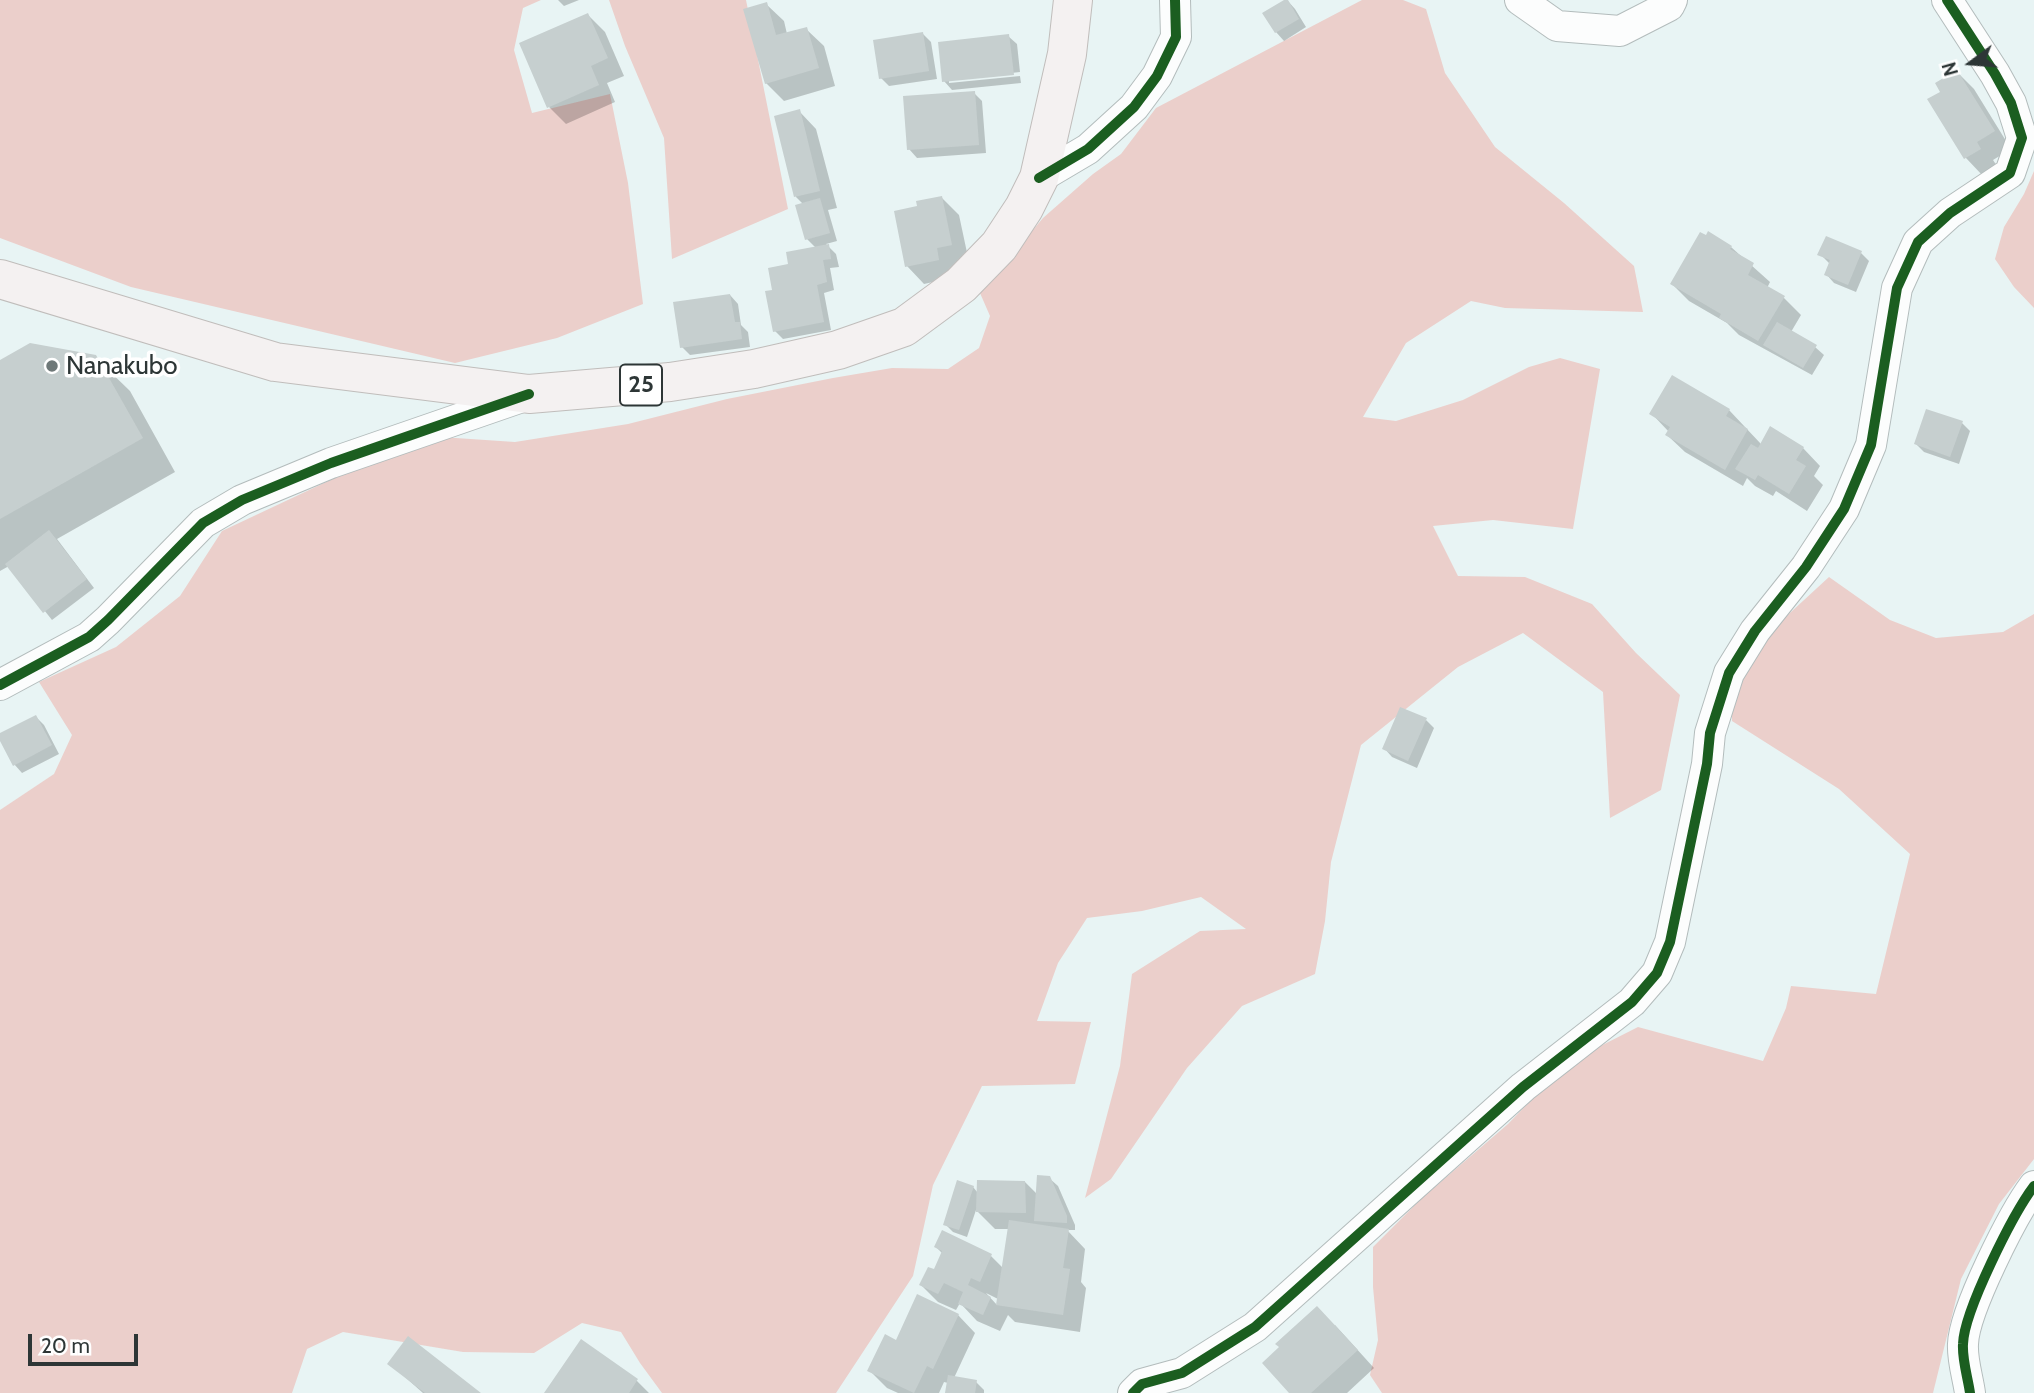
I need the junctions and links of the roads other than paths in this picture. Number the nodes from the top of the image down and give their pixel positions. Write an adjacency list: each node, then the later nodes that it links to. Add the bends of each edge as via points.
1 (1073, 0): 6 (main road, 25)
2 (1175, 0): 6 (street, via 1176,37 1157,76 1134,107 1088,149)
3 (1520, 0): 4 (street, via 1557,26 1619,31 1669,6)
4 (1672, 0)
5 (1947, 0): 11 (street, via 2011,103 2022,138 2010,173 1950,213 1918,242 1897,288 1871,445 1844,509 1729,673 1710,733 1670,942 1657,973 1632,1002 1523,1087 1255,1327 1182,1373 1142,1384)
6 (1039, 178): 8 (main road, 25, via 999,246 961,285 904,327 838,350 754,369 670,382)
7 (0, 279): 8 (main road, 25, via 275,362)
8 (529, 394): 9 (street, via 331,463 242,500 203,523 89,637)
9 (0, 685)
10 (2034, 1186): 12 (street, via 1999,1246 1971,1314 1963,1343)
11 (1133, 1393)
12 (1970, 1393)

